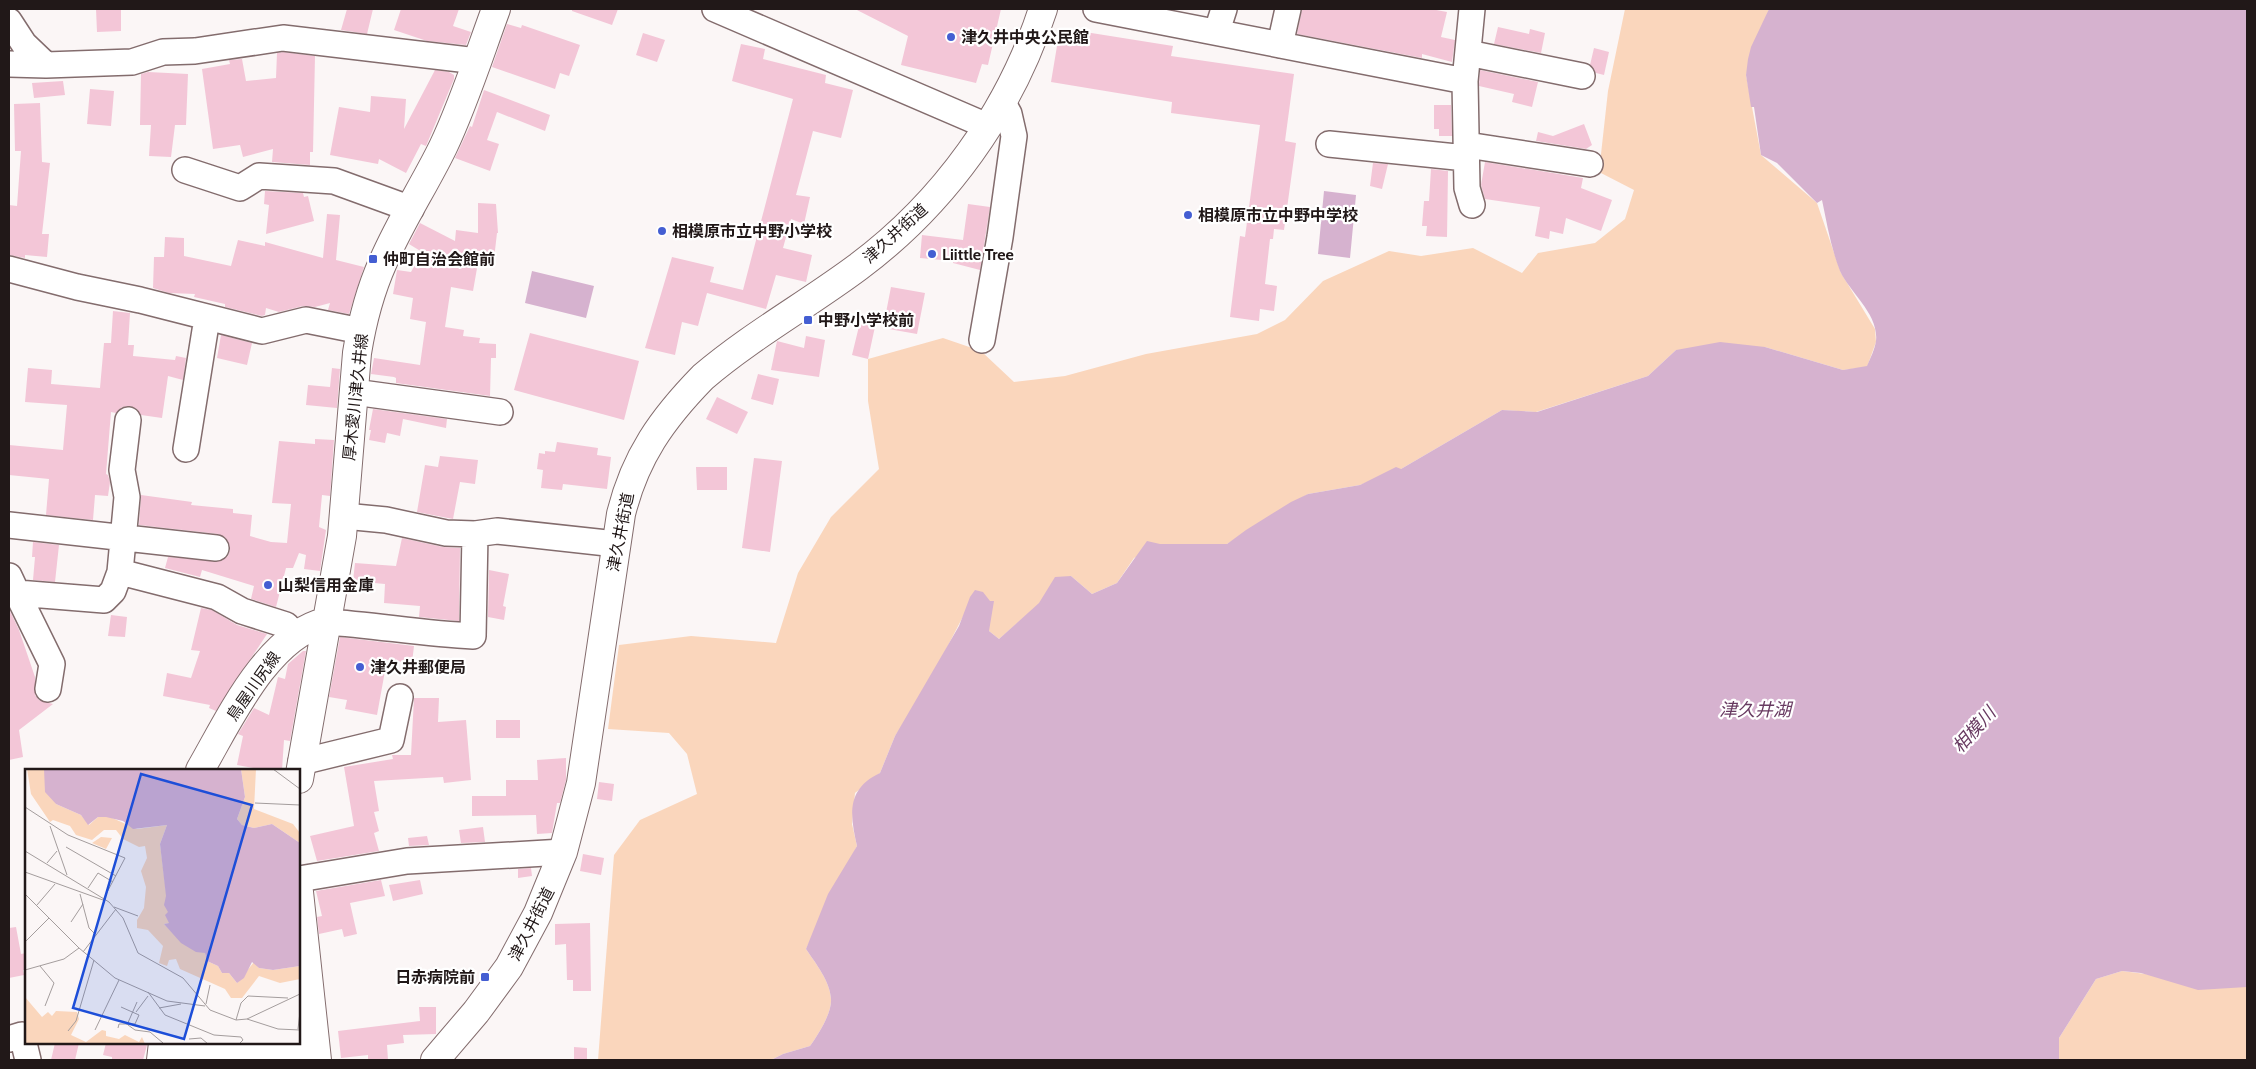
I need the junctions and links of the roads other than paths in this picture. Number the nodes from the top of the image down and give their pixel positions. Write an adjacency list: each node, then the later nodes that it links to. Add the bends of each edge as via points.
1 (496, 9): 11 (main road, 厚木愛川津久井線)
2 (715, 9): 17 (street)
3 (1043, 9): 16 (main road, 津久井街道, via 1033,38)
4 (1096, 9): 7 (street)
5 (1288, 9): 9 (street)
6 (1472, 9): 10 (street)
7 (1221, 20): 9 (street)
8 (9, 21): 13 (street, via 24,44)
9 (1280, 45): 15 (street)
10 (1468, 53): 14 (street); 15 (street)
11 (477, 62): 13 (street, via 283,38 195,51 162,52 132,62); 23 (main road, 厚木愛川津久井線, via 456,120)
12 (9, 64): 13 (street)
13 (46, 65)
14 (1582, 76)
15 (1465, 81): 19 (street)
16 (1002, 101): 17 (main road, 津久井街道); 27 (street, via 1010,114 1014,136)
17 (987, 126): 36 (main road, 津久井街道, via 946,185 889,242 721,363 678,402 659,426 638,464 623,506)
18 (1329, 144): 19 (street)
19 (1467, 151): 20 (street); 22 (street, via 1467,188)
20 (1590, 164)
21 (185, 170): 23 (street, via 240,188 259,176 334,181)
22 (1472, 205)
23 (411, 209): 26 (main road, 厚木愛川津久井線, via 375,280)
24 (9, 269): 25 (street)
25 (207, 318): 26 (street, via 262,330 306,320); 31 (street)
26 (361, 331): 28 (main road, 厚木愛川津久井線)
27 (982, 340)
28 (354, 392): 29 (street); 32 (main road, 厚木愛川津久井線)
29 (500, 412)
30 (128, 420): 35 (street, via 122,470 128,497)
31 (186, 449)
32 (344, 516): 34 (street, via 386,520 446,533); 40 (main road, 厚木愛川津久井線)
33 (9, 525): 35 (street)
34 (475, 534): 36 (street, via 497,531); 40 (street, via 473,636)
35 (124, 536): 37 (street); 38 (street)
36 (616, 544): 46 (main road, 津久井街道, via 581,783)
37 (216, 548)
38 (120, 572): 39 (street, via 113,591 104,600); 41 (street, via 217,597 242,611 286,625)
39 (13, 584): 42 (street, via 52,664)
40 (326, 622): 41 (main road, 鳥屋川尻線); 45 (main road, 厚木愛川津久井線)
41 (296, 636): 44 (main road, 鳥屋川尻線, via 267,663)
42 (48, 689)
43 (400, 697): 45 (street, via 391,740)
44 (208, 765)
45 (300, 771)
46 (563, 852): 47 (street, via 407,861); 54 (main road, 津久井街道, via 538,913 514,959 476,1012)
47 (300, 879)
48 (300, 910): 49 (main road)
49 (302, 945): 52 (main road)
50 (9, 1039): 53 (street, via 22,1035)
51 (167, 1053): 52 (street)
52 (316, 1055)
53 (28, 1060)
54 (435, 1060)

